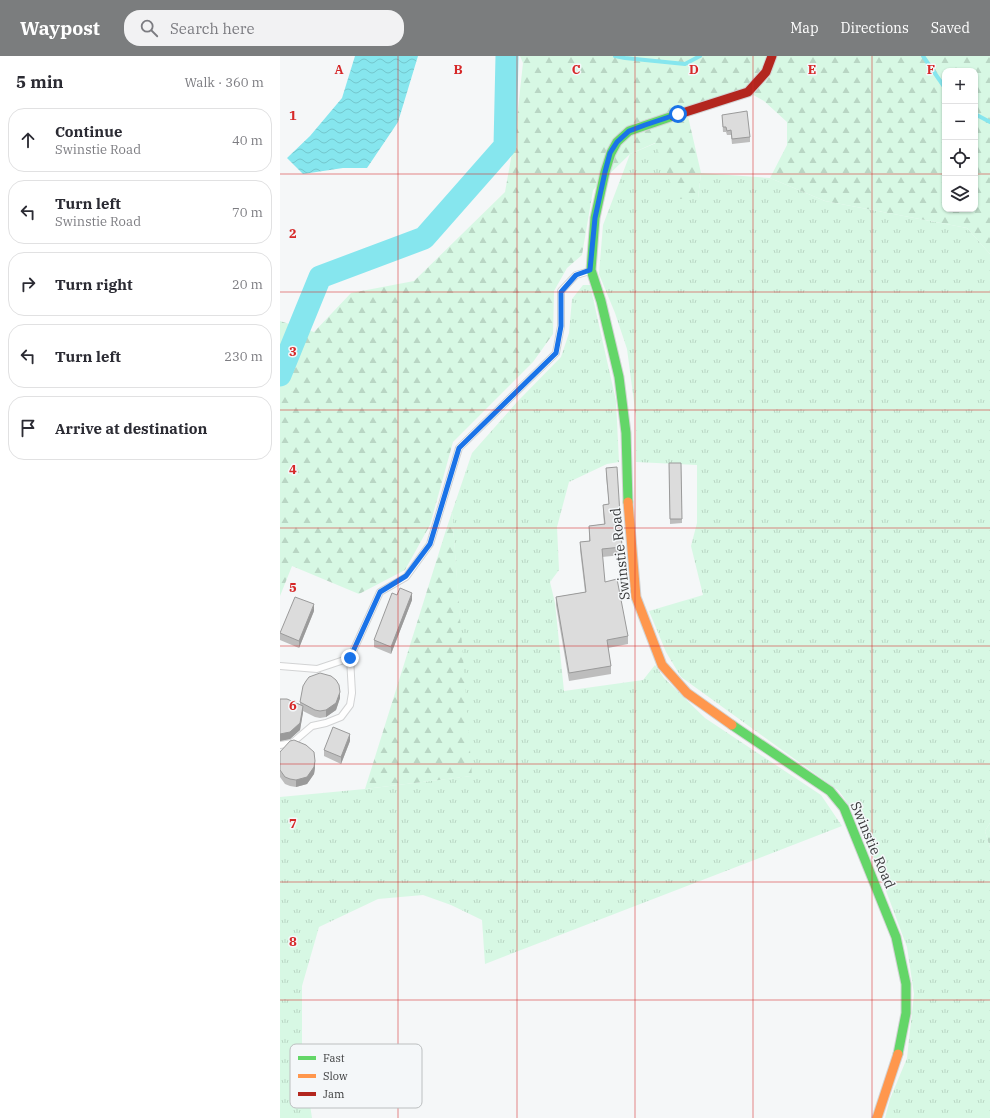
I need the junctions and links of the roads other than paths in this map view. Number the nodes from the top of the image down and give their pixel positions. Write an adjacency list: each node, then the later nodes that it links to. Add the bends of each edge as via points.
1 (772, 56): 2 (street, Swinstie Road, via 766,72 748,92 629,131 617,142 610,153 595,218)
2 (590, 270): 3 (lane, via 576,275 561,292 561,326 556,353 459,448 430,544 406,576 380,592); 6 (street, Swinstie Road, via 601,301 619,376 626,433 627,487 636,597 662,665 687,693 830,791 844,808 896,937 906,984 906,1013 898,1054)
3 (350, 658): 4 (lane, via 317,669); 5 (lane, via 352,693 350,705 341,717 326,724 312,726 292,743)
4 (280, 666)
5 (280, 745)
6 (877, 1118)

